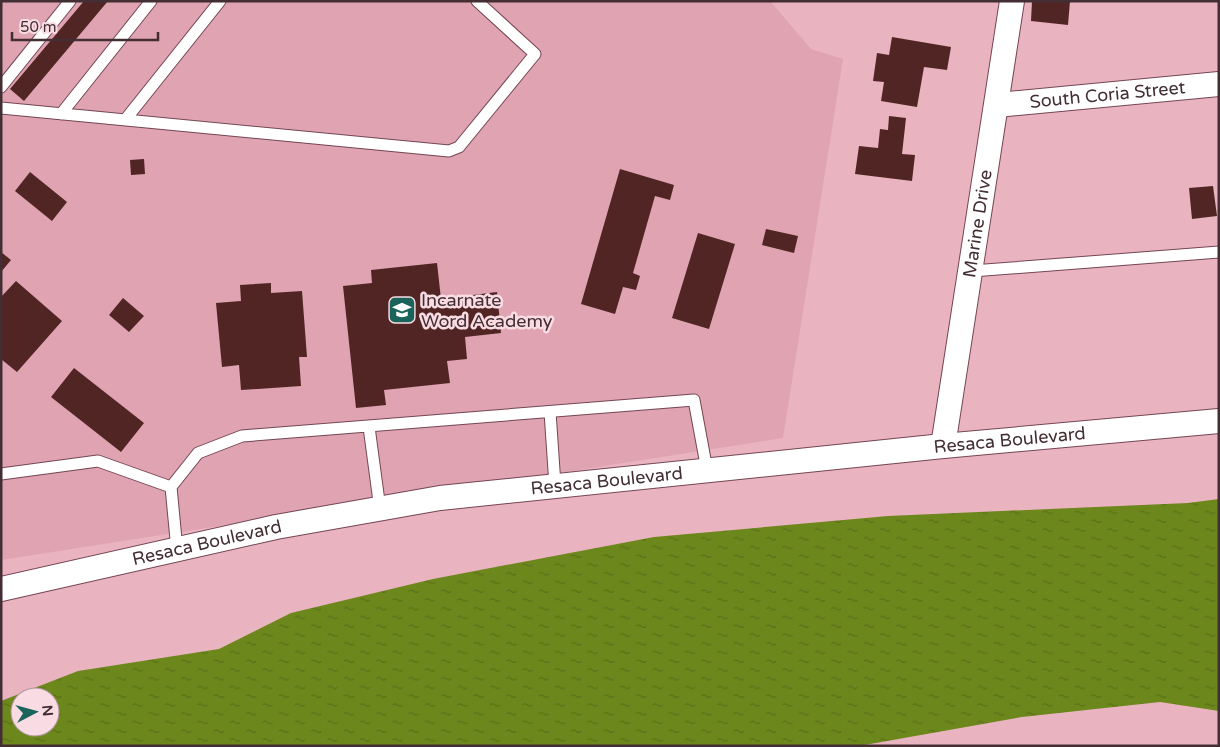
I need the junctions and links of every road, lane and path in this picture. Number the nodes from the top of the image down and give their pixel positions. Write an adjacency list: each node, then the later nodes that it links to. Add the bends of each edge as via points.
1 (70, 1): 7 (lane)
2 (151, 1): 10 (lane)
3 (220, 1): 11 (lane)
4 (477, 1): 11 (lane, via 535,54 459,147 449,151)
5 (1012, 1): 8 (street, Marine Drive)
6 (1219, 84): 8 (street, South Coria Street)
7 (1, 87)
8 (997, 105): 13 (street, Marine Drive)
9 (1, 108): 10 (lane)
10 (61, 114): 11 (lane)
11 (125, 120)
12 (1219, 252): 13 (lane)
13 (972, 271): 17 (street, Marine Drive)
14 (550, 412): 16 (lane); 18 (lane, via 694,400); 20 (lane)
15 (1219, 421): 17 (street, Resaca Boulevard)
16 (369, 427): 21 (lane, via 242,436 198,453); 22 (lane)
17 (943, 446): 18 (street, Resaca Boulevard)
18 (707, 470): 20 (street, Resaca Boulevard)
19 (1, 474): 21 (lane, via 98,461)
20 (555, 485): 22 (street, Resaca Boulevard, via 440,498)
21 (172, 487): 23 (lane)
22 (380, 509): 23 (street, Resaca Boulevard, via 276,527)
23 (177, 550): 24 (street, Resaca Boulevard)
24 (1, 589)

